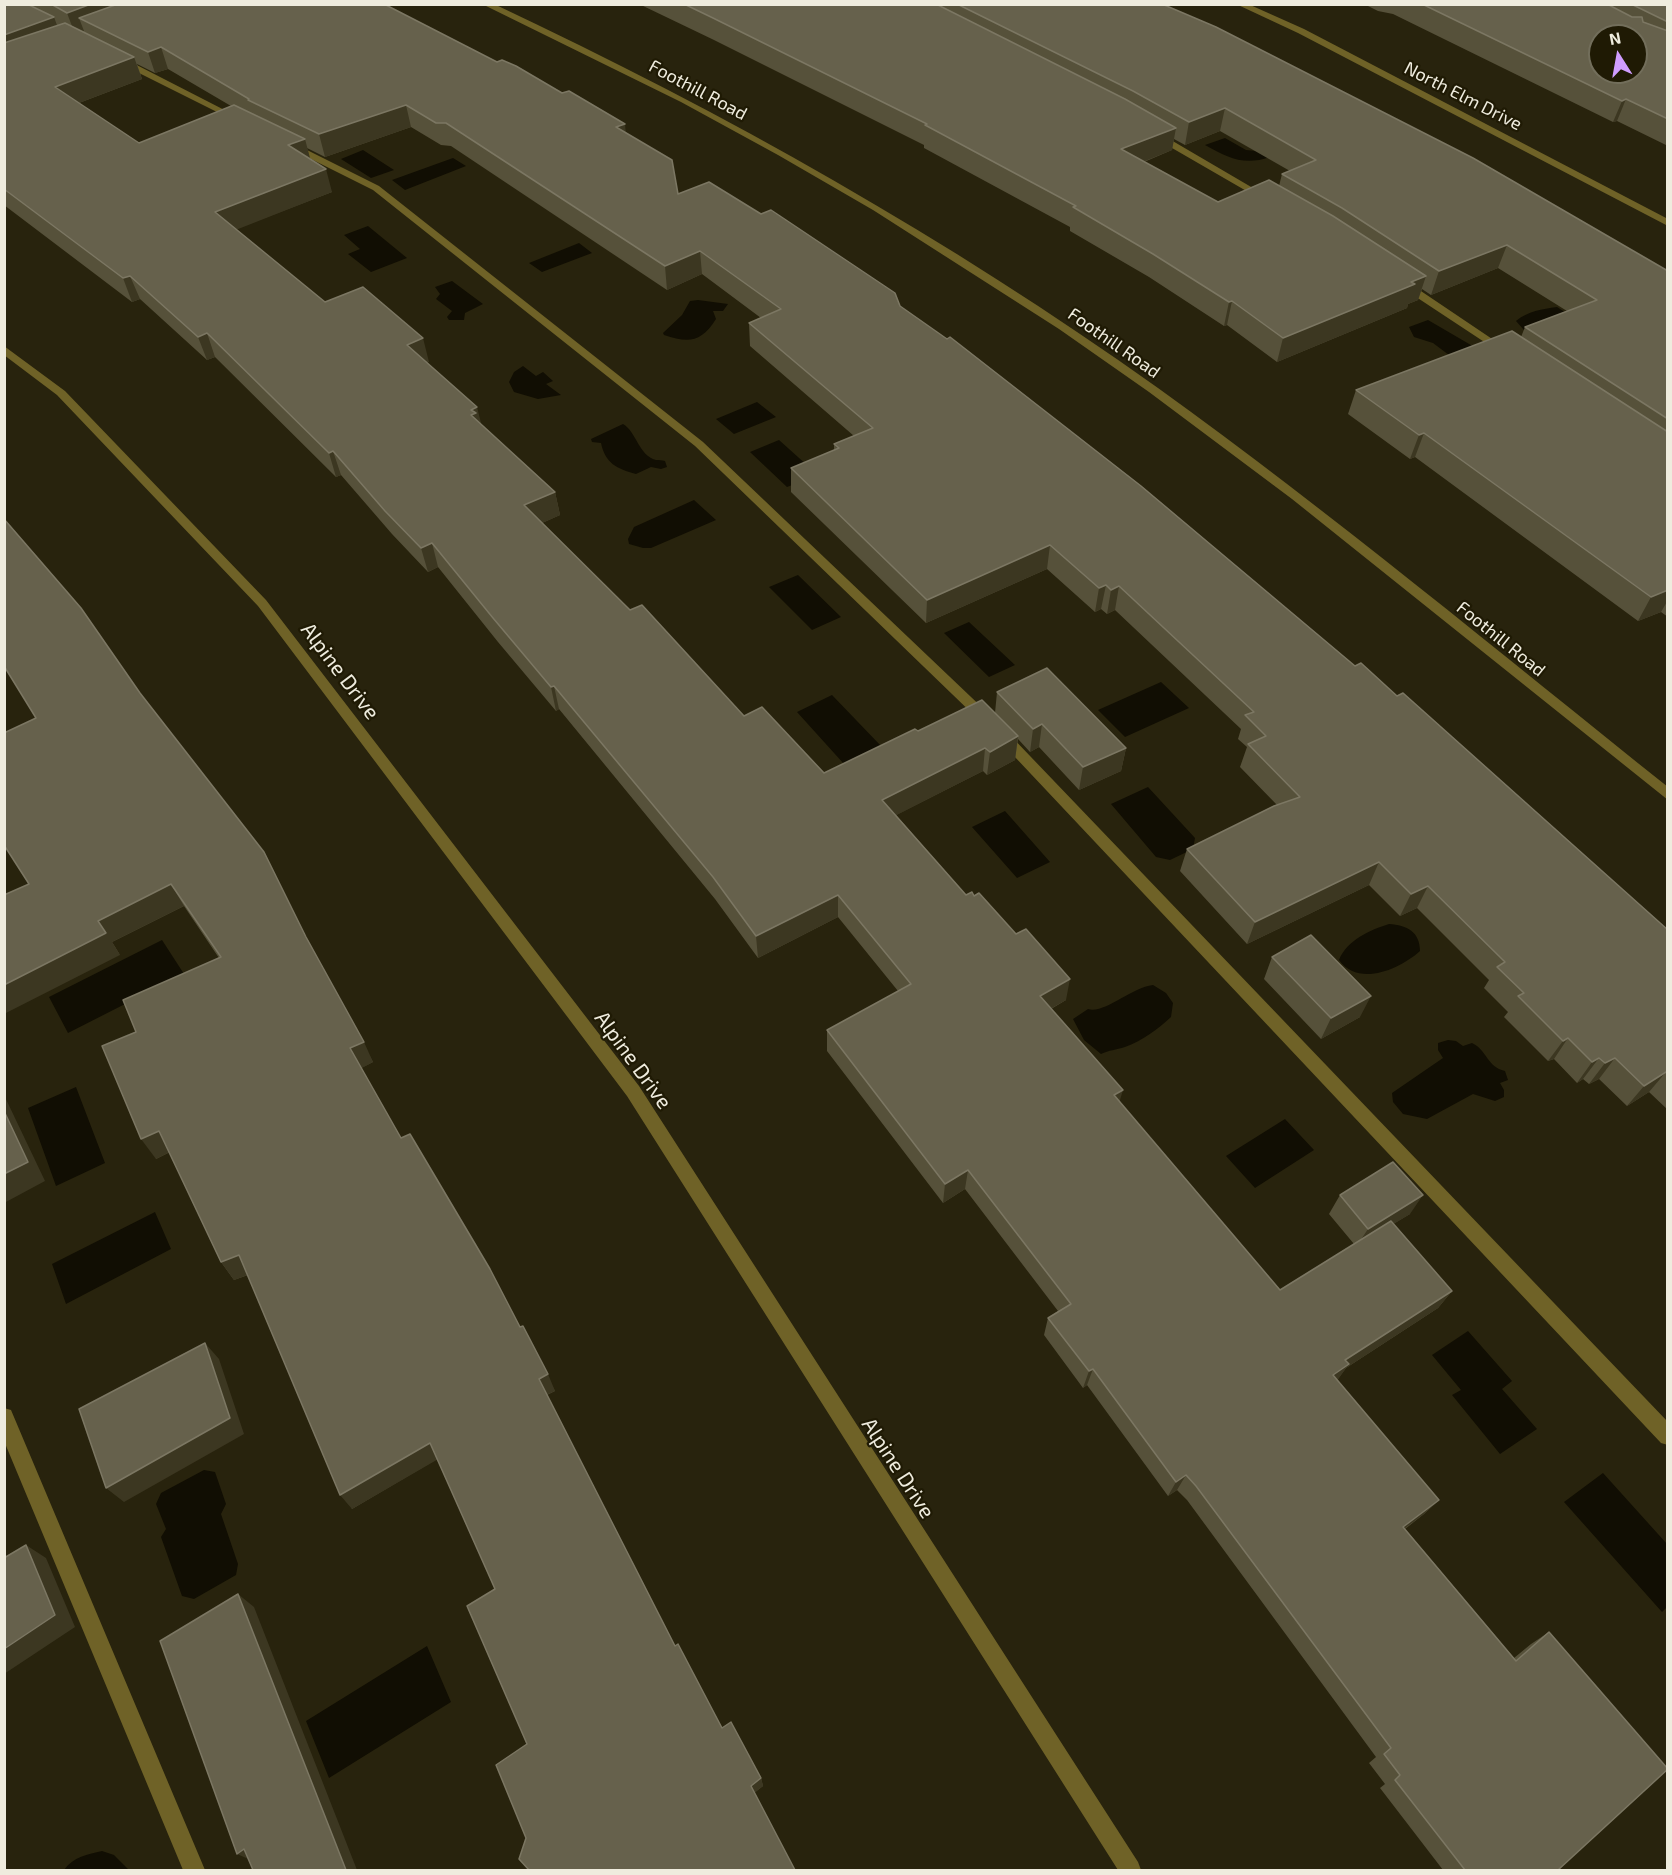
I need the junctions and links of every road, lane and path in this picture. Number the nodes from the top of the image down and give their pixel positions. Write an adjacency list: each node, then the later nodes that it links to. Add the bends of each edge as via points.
1 (486, 4): 12 (street, Foothill Road, via 617,66 779,151 867,202 1048,318 1242,454)
2 (1240, 4): 8 (street, North Elm Drive, via 1301,31)
3 (111, 56): 4 (street)
4 (249, 124)
5 (1146, 129): 7 (street)
6 (281, 140): 14 (street, via 376,188 699,444 997,729)
7 (1280, 206)
8 (1668, 223)
9 (1400, 281): 11 (street)
10 (4, 349): 16 (street, Alpine Drive, via 61,393 262,603 633,1091)
11 (1519, 360)
12 (1668, 795)
13 (4, 1417): 15 (street)
14 (1668, 1436)
15 (194, 1870)
16 (1130, 1870)

